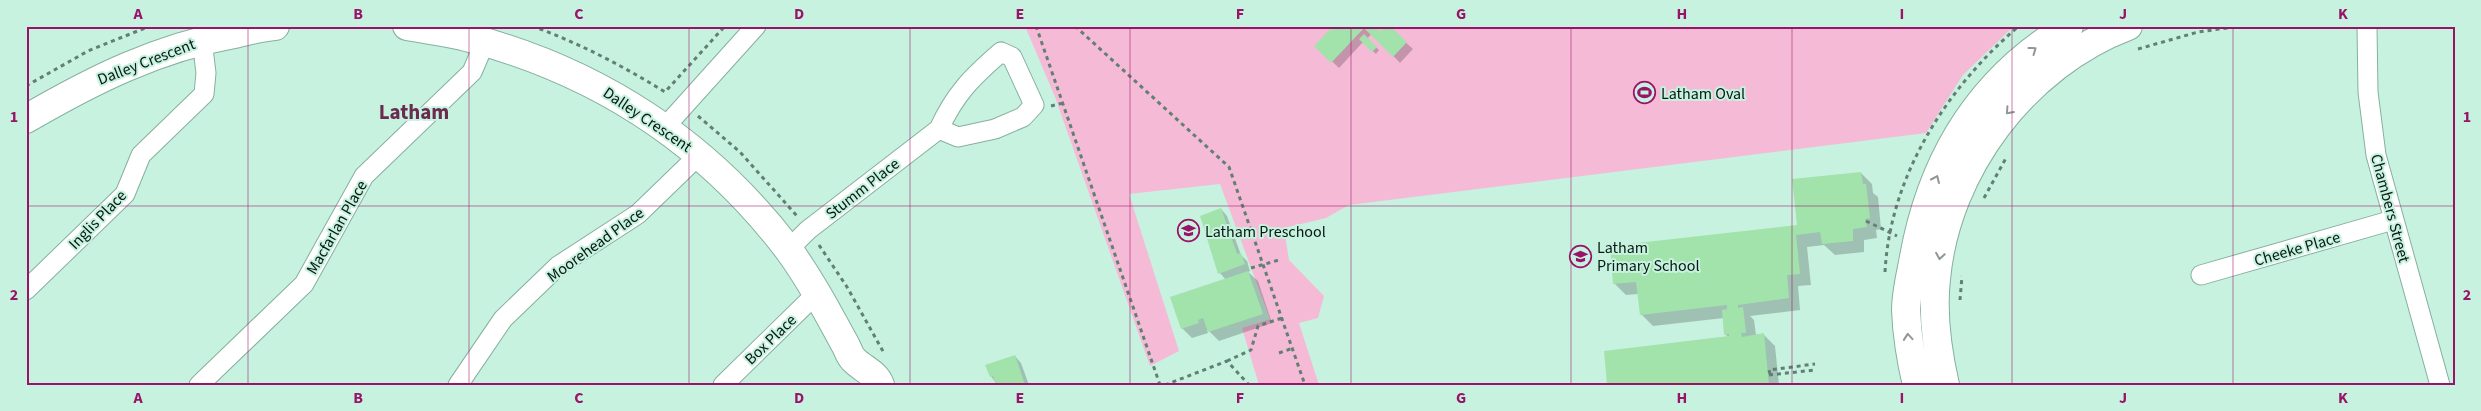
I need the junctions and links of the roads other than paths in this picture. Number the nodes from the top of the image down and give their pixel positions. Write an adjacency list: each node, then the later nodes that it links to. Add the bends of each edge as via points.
1 (275, 26): 8 (street, Dalley Crescent)
2 (407, 26): 9 (street, Dalley Crescent)
3 (756, 26): 11 (street)
4 (2069, 26): 24 (street, one-way to 4, via 1908,343 1906,307 1918,232 1933,185 1952,143 1981,101 2016,62)
5 (2368, 26): 14 (street, Chambers Street, via 2371,123)
6 (2098, 32): 7 (street); 25 (street, one-way to 25, via 2026,92 2002,119 1977,156 1959,192 1945,231 1936,279 1935,329)
7 (2131, 38)
8 (202, 40): 10 (street, Dalley Crescent, via 144,58 86,84); 17 (street, Inglis Place, via 206,73 204,94 142,155 125,194)
9 (485, 42): 11 (street, Dalley Crescent, via 521,52 586,79); 20 (street, Macfarlan Place, via 472,72 364,176 304,284)
10 (26, 119)
11 (665, 127): 13 (street, Dalley Crescent)
12 (939, 129): 12 (street, Stumm Place, via 949,106 967,82 1000,52 1012,57 1034,105 1030,112 995,129 958,137); 15 (street, Stumm Place, via 808,230)
13 (700, 154): 15 (street, Dalley Crescent, via 747,200); 21 (street, Moorehead Place, via 638,214 558,266 503,319)
14 (2393, 220): 16 (street, Cheeke Place); 26 (street, Chambers Street)
15 (788, 250): 18 (street, Dalley Crescent)
16 (2201, 275)
17 (26, 290)
18 (817, 293): 19 (street, Dalley Crescent); 22 (street, Box Place)
19 (854, 372): 23 (street, Dalley Crescent, via 877,378)
20 (200, 385)
21 (458, 385)
22 (723, 385)
23 (880, 385)
24 (1917, 385)
25 (1945, 385)
26 (2440, 385)

